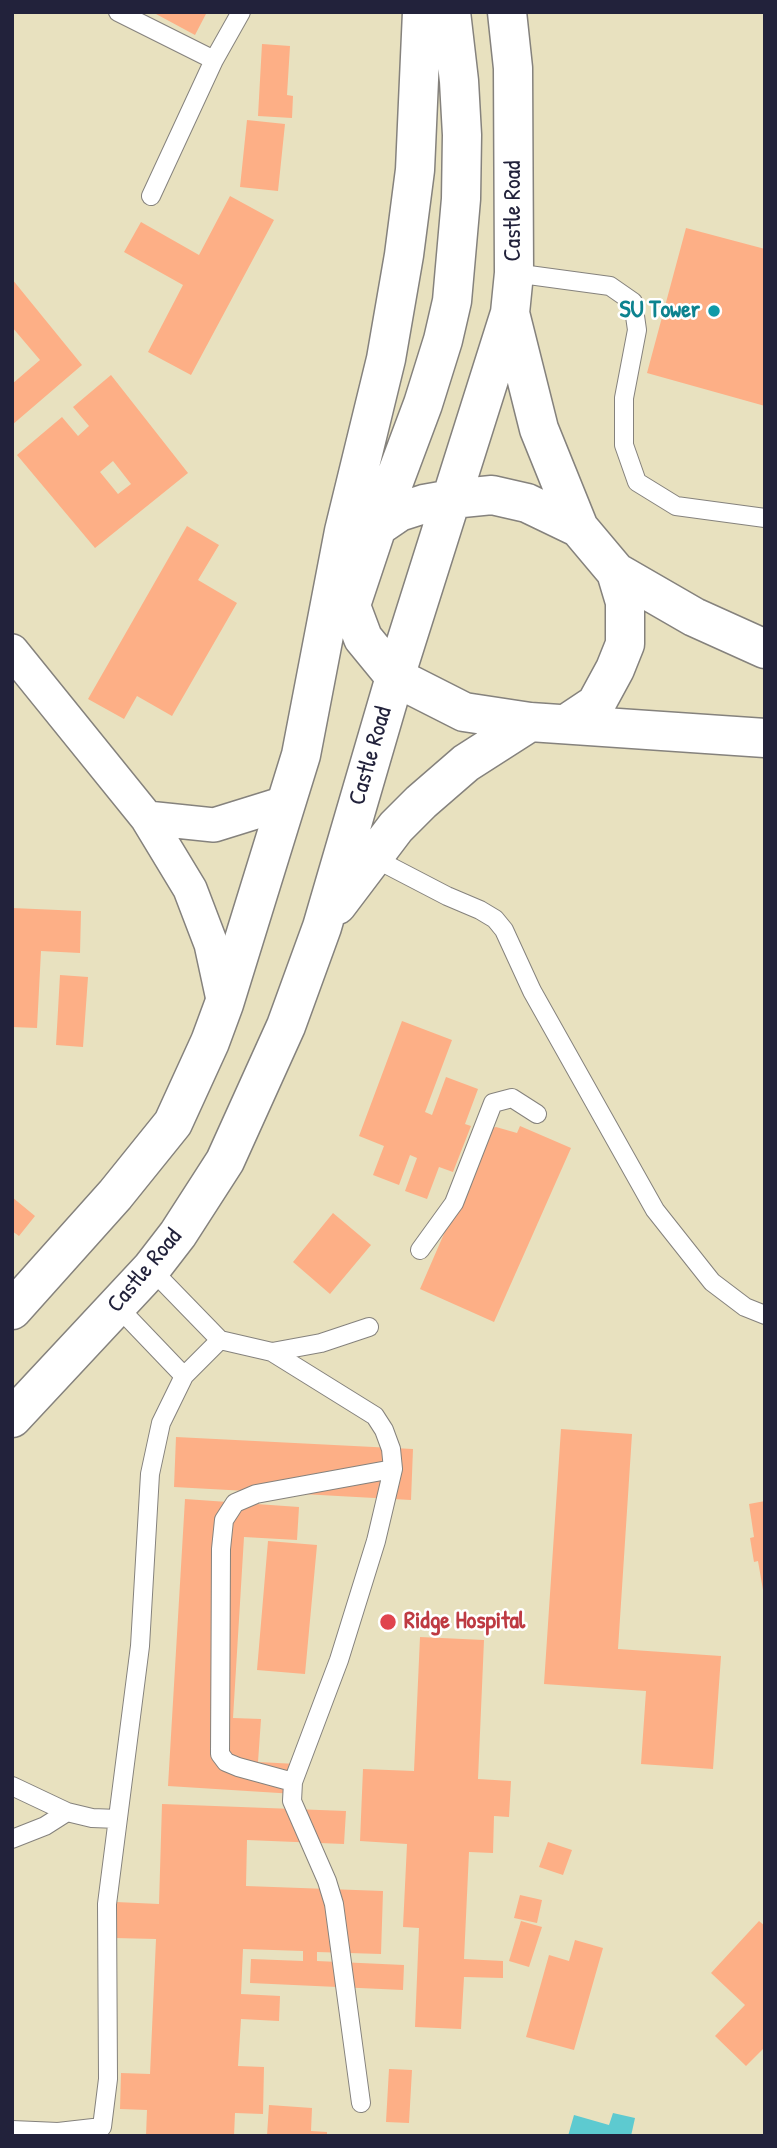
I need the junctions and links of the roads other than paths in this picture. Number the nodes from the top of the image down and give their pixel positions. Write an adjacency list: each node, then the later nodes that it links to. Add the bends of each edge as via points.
1 (118, 12): 6 (lane)
2 (241, 12): 6 (lane)
3 (422, 12): 21 (main road, via 415,170 404,255)
4 (451, 12): 12 (main road, via 462,135 452,301 423,404)
5 (507, 12): 8 (main road, Castle Road, via 513,68)
6 (215, 60): 7 (lane)
7 (151, 196)
8 (514, 272): 9 (main road, Castle Road); 11 (lane, via 610,286 634,302 638,330 624,398 624,444 637,482 676,506)
9 (510, 313): 10 (main road, Castle Road); 13 (main road, via 539,429)
10 (452, 499): 12 (main road, via 399,512); 13 (main road, via 492,495 527,503); 18 (main road, Castle Road)
11 (765, 518)
12 (377, 527): 15 (main road)
13 (579, 528): 14 (main road)
14 (616, 572): 16 (main road, via 694,617); 19 (main road, via 625,602 625,644 615,669 596,704)
15 (351, 606): 18 (main road, via 363,638); 21 (main road)
16 (765, 649)
17 (12, 651): 23 (street)
18 (395, 677): 19 (main road, via 464,712); 25 (main road, Castle Road)
19 (548, 723): 20 (main road); 24 (main road, via 466,763 396,827)
20 (765, 738)
21 (301, 755): 22 (main road)
22 (288, 802): 23 (street, via 214,825); 26 (main road)
23 (147, 818): 26 (street, via 190,889 211,944)
24 (372, 857): 25 (main road); 32 (lane, via 495,919 654,1210 712,1282 745,1307)
25 (321, 927): 29 (main road, Castle Road, via 286,1026 225,1161)
26 (224, 1004): 31 (main road, via 173,1123)
27 (537, 1114): 28 (lane, via 512,1098 493,1103 454,1203)
28 (420, 1250)
29 (151, 1269): 30 (main road, Castle Road); 34 (lane)
30 (117, 1306): 36 (lane); 37 (main road, Castle Road)
31 (12, 1310)
32 (765, 1315)
33 (369, 1327): 35 (lane, via 321,1343)
34 (220, 1340): 35 (lane); 36 (lane)
35 (272, 1352): 38 (lane, via 375,1416 391,1449)
36 (184, 1376): 42 (lane, via 161,1423 150,1474 140,1646)
37 (12, 1418)
38 (393, 1469): 39 (lane, via 339,1660); 39 (lane, via 256,1494 235,1503 224,1520 220,1754 238,1767)
39 (293, 1782): 44 (lane, via 292,1801 334,1904)
40 (12, 1786): 41 (lane)
41 (67, 1812): 42 (lane); 43 (lane)
42 (117, 1819): 46 (lane, via 107,1904 108,2079)
43 (12, 1840)
44 (361, 2103)
45 (12, 2130): 46 (lane)
46 (103, 2131)

